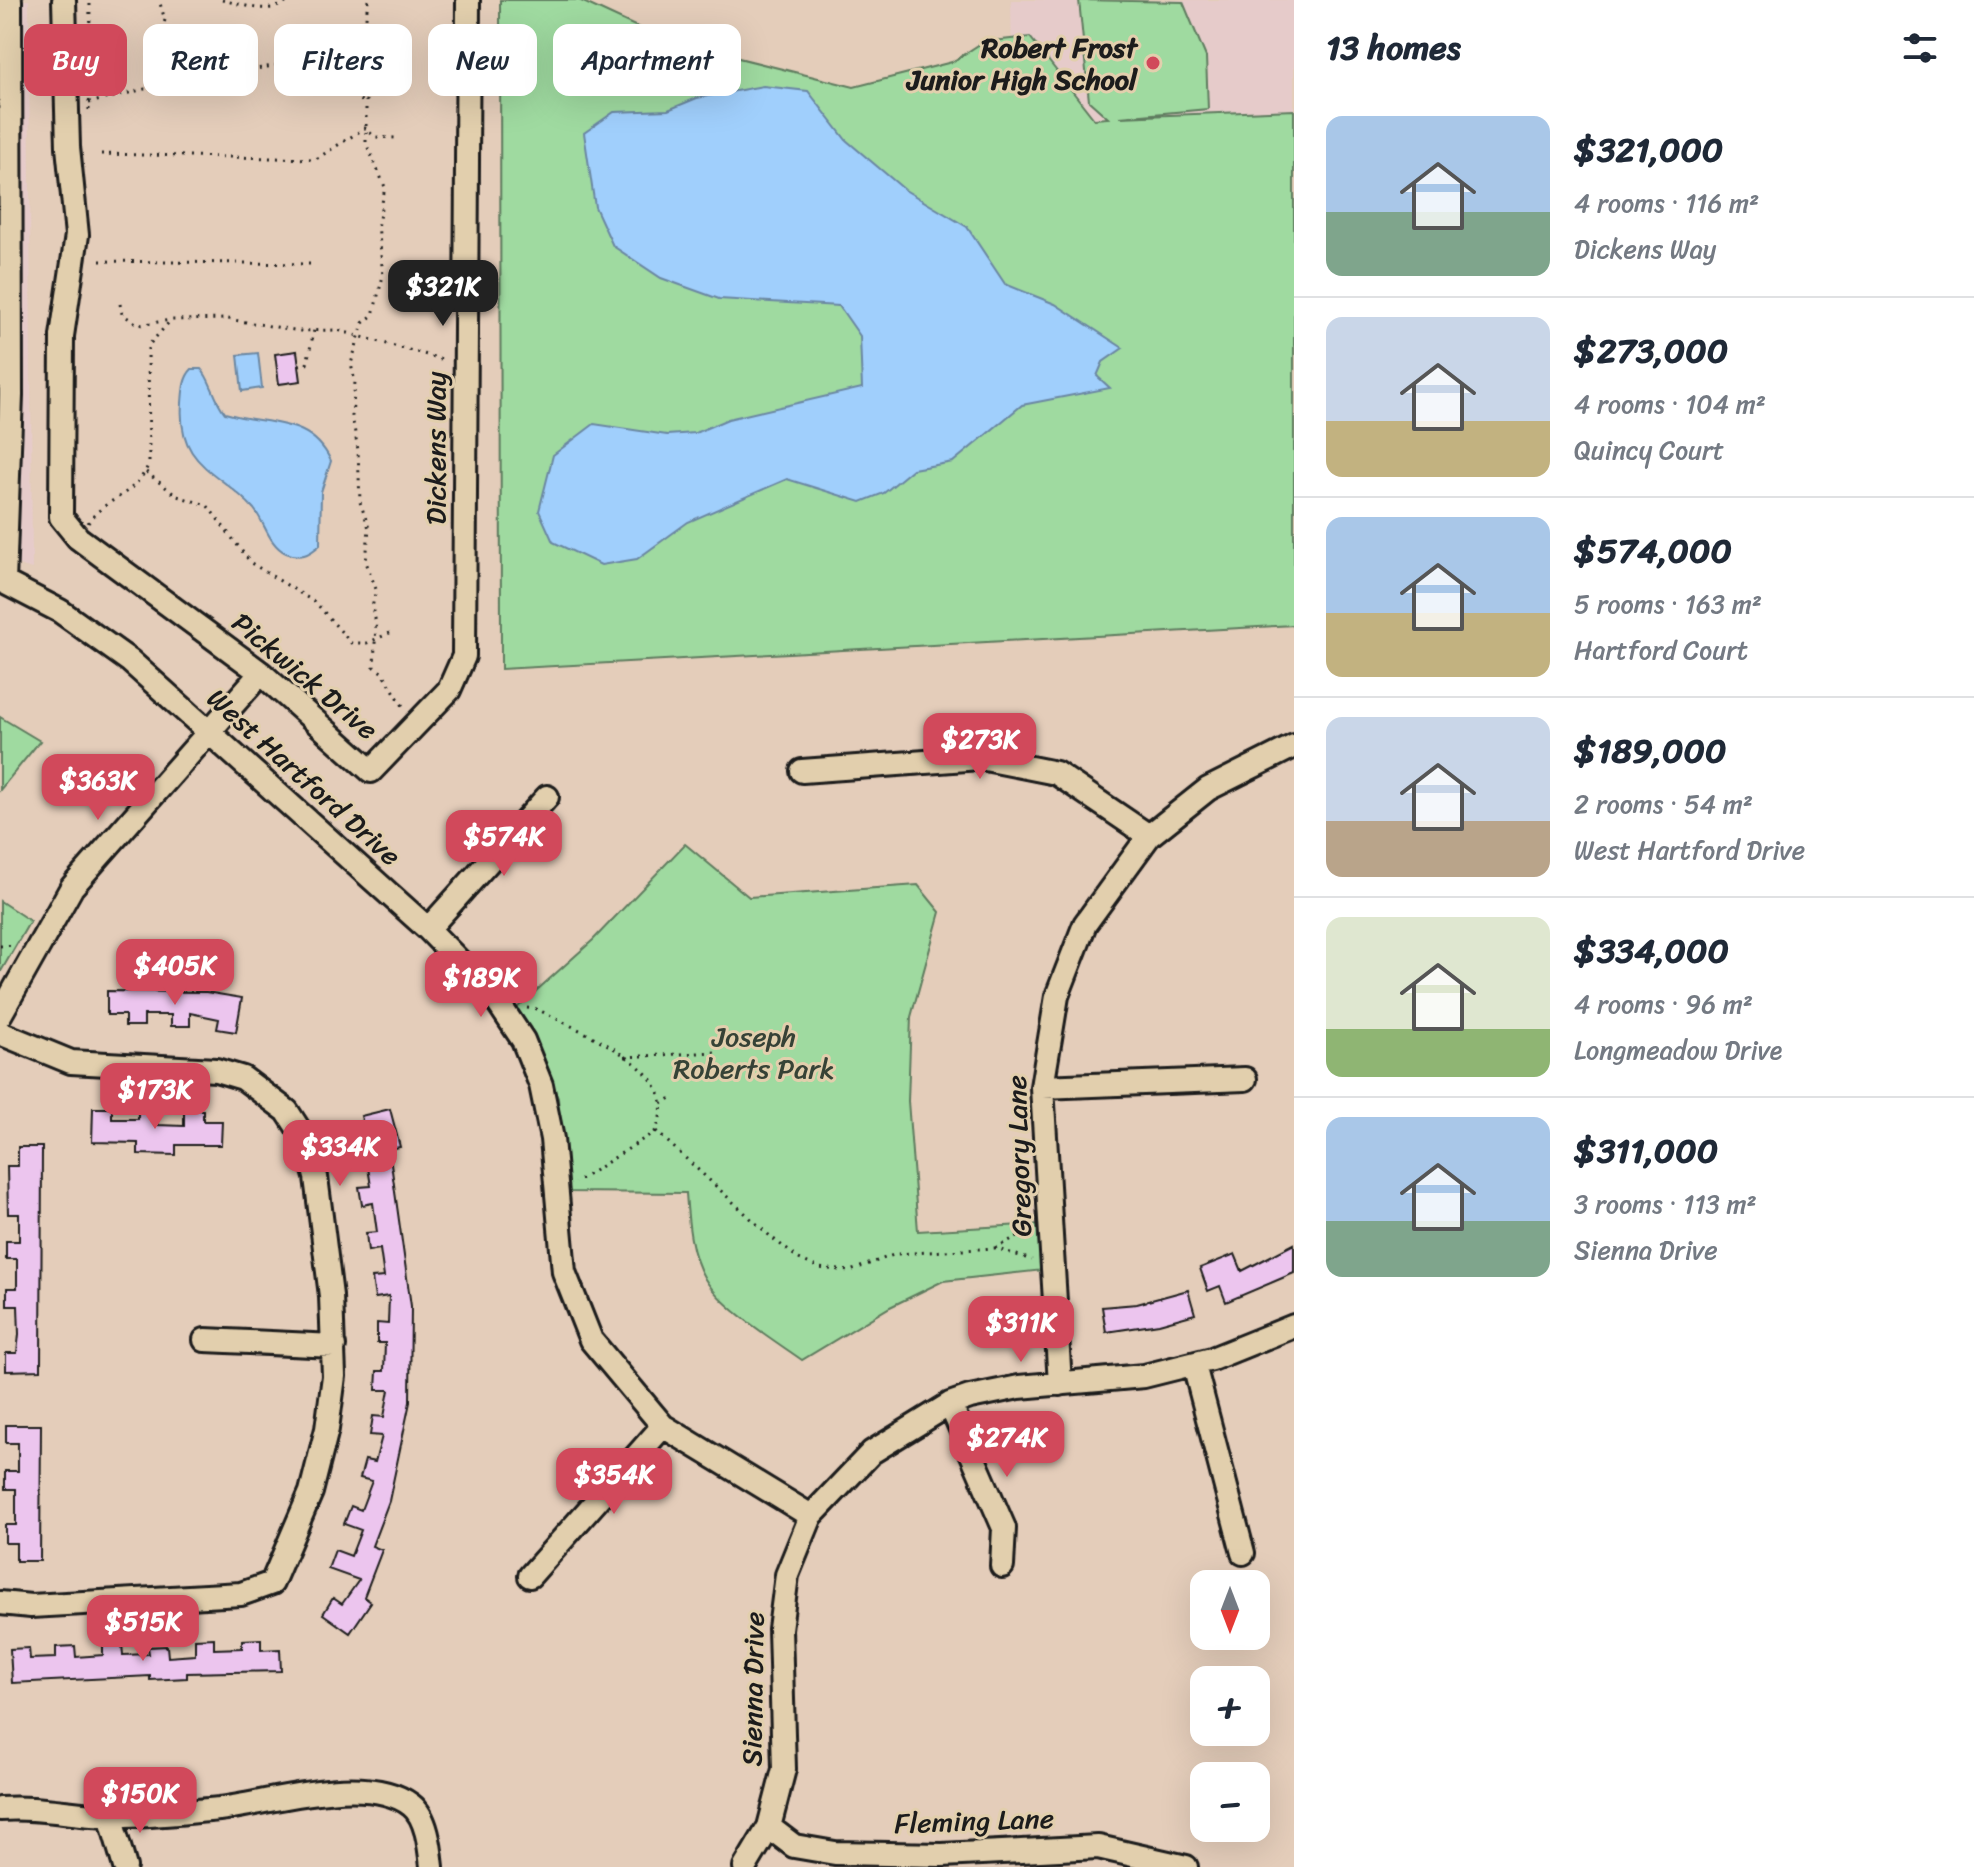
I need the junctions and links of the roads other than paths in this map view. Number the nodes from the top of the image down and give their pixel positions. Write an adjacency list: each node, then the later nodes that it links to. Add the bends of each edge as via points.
1 (10, 0): 4 (street, via 11,395)
2 (64, 0): 6 (street, Pickwick Drive, via 68,147 77,235 62,336 61,517 78,538)
3 (468, 0): 5 (street, Dickens Way)
4 (2, 581): 7 (street, West Hartford Drive, via 95,634)
5 (464, 656): 6 (street, Pickwick Drive, via 449,690 371,771)
6 (261, 673): 7 (street)
7 (209, 732): 12 (street, West Hartford Drive); 13 (street, via 72,887)
8 (1294, 746): 11 (street, Gregory Lane, via 1208,789)
9 (802, 771): 11 (street, via 980,758 1056,773)
10 (547, 797): 12 (street)
11 (1149, 836): 16 (street, Gregory Lane, via 1085,924 1057,996)
12 (428, 929): 23 (street, West Hartford Drive, via 502,1008 523,1040 541,1085 552,1139 564,1272 591,1340)
13 (0, 1015)
14 (0, 1033): 19 (street, via 71,1062 216,1070 243,1078 277,1101 296,1123 313,1159)
15 (1245, 1079): 16 (street)
16 (1042, 1087): 21 (street, Gregory Lane)
17 (1294, 1326): 20 (street, Sienna Drive)
18 (205, 1340): 19 (street)
19 (334, 1346): 28 (street, via 327,1429 311,1492 272,1583 241,1594 31,1606)
20 (1194, 1365): 21 (street, Sienna Drive, via 1117,1380); 25 (street)
21 (1060, 1384): 22 (street, Sienna Drive, via 991,1392)
22 (950, 1404): 24 (street, Sienna Drive, via 872,1452); 26 (street, via 1004,1528)
23 (663, 1426): 24 (street, West Hartford Drive); 27 (street)
24 (811, 1516): 31 (street, Sienna Drive, via 787,1575 780,1629 784,1769)
25 (1243, 1553)
26 (1002, 1566)
27 (530, 1576)
28 (0, 1603)
29 (0, 1809): 30 (street)
30 (110, 1816): 32 (street); 33 (street, via 222,1809 316,1792 371,1790 411,1805 425,1827)
31 (769, 1827): 34 (street, Sienna Drive); 35 (street, Fleming Lane, via 794,1846 835,1853 942,1855 1098,1847)
32 (125, 1867)
33 (432, 1867)
34 (745, 1867)
35 (1186, 1867)

